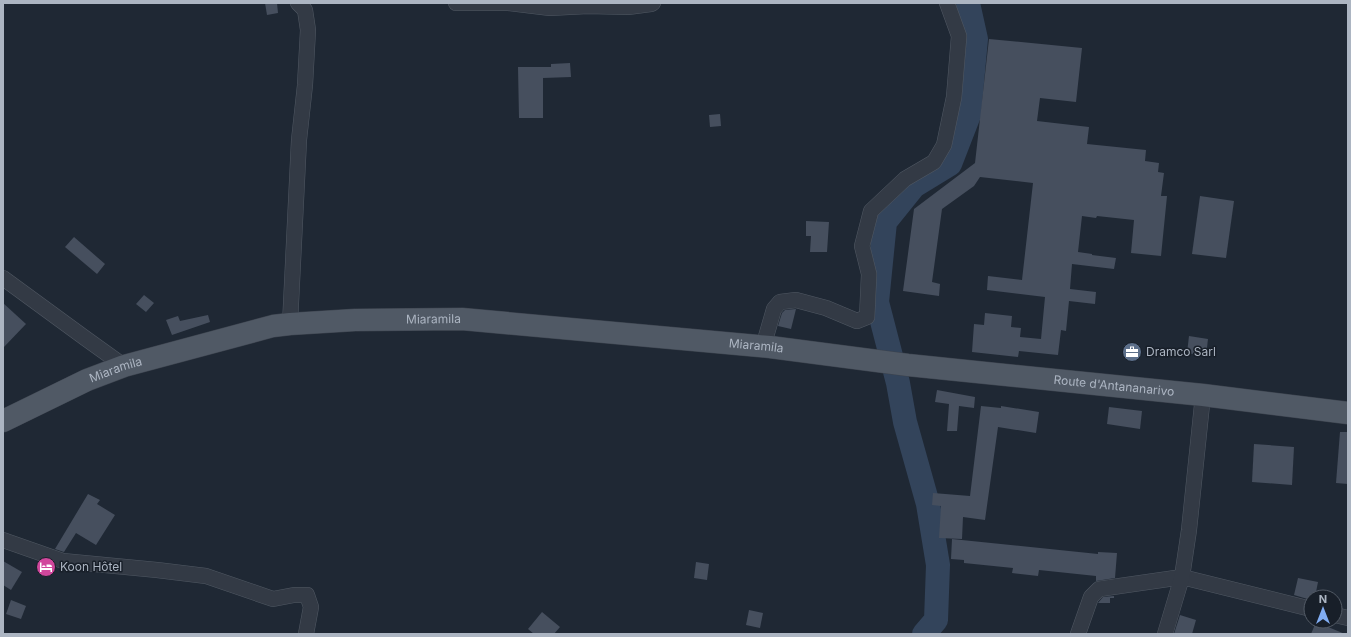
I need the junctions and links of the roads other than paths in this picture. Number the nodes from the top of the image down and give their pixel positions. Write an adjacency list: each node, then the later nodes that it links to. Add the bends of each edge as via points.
1 (298, 3): 6 (street, via 305,10 308,30)
2 (456, 3): 3 (street, via 508,3 550,8 628,7)
3 (653, 3)
4 (948, 3): 7 (street, via 959,36 954,96 944,145 934,162 905,179 871,211 862,246 869,274 867,317 857,321 826,308 796,300 780,302 774,310)
5 (3, 278): 9 (street)
6 (290, 324): 7 (main road, Miaramila, via 354,320 462,319); 9 (main road, Miaramila, via 258,330)
7 (764, 347): 8 (main road, Miaramila)
8 (879, 362): 10 (main road, Route d'Antananarivo)
9 (124, 366): 12 (main road, Miaramila, via 87,380)
10 (1203, 395): 11 (main road, Route d'Antananarivo); 14 (street)
11 (1348, 413)
12 (3, 421)
13 (3, 540): 16 (street, via 64,561 206,576 272,599 307,595 311,607)
14 (1182, 577): 15 (street); 17 (street, via 1099,589 1091,597); 18 (street)
15 (1303, 607)
16 (306, 634)
17 (1078, 634)
18 (1165, 634)

